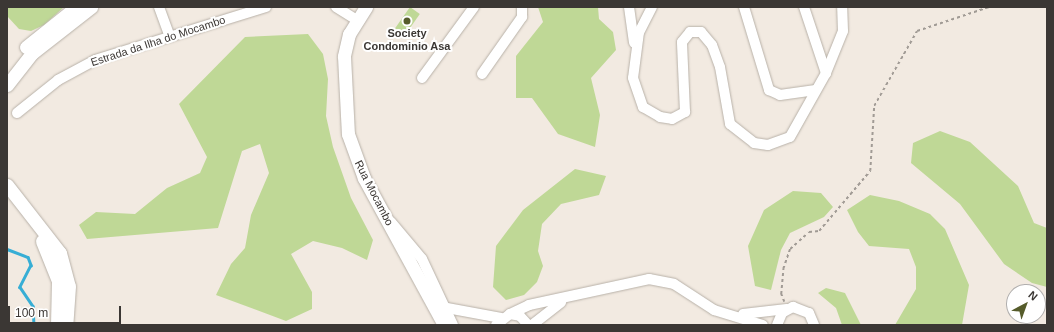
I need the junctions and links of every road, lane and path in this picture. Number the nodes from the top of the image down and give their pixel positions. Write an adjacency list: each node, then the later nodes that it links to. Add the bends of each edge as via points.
1 (76, 7): 18 (main road, via 26,48)
2 (91, 7): 22 (main road, via 32,53)
3 (160, 7): 16 (street)
4 (266, 7): 16 (street, Estrada da Ilha do Mocambo)
5 (336, 7): 15 (street)
6 (366, 7): 15 (main road, Rua Mocambo)
7 (474, 7): 21 (street)
8 (522, 7): 20 (street, via 522,17)
9 (629, 7): 17 (street)
10 (652, 7): 17 (street)
11 (744, 7): 23 (street, via 769,90 780,95)
12 (804, 7): 19 (street)
13 (842, 7): 19 (street, via 843,31)
14 (989, 7): 30 (path, via 917,31 874,106 870,171 819,231 809,232 790,249 781,294)
15 (357, 20): 27 (main road, Rua Mocambo, via 346,46 343,68 348,134 361,172)
16 (170, 36): 24 (street, Estrada da Ilha do Mocambo, via 79,67)
17 (635, 51): 23 (street, via 633,78 643,107 660,117 672,119 687,108 682,42 694,31 706,36 720,68 730,124 754,143 779,144 790,137)
18 (7, 69)
19 (826, 73): 23 (street)
20 (482, 74)
21 (422, 78)
22 (7, 85)
23 (816, 90)
24 (17, 113)
25 (7, 185): 34 (main road, via 60,254 69,286)
26 (7, 200): 33 (main road, via 42,241 55,266 60,297)
27 (386, 216): 29 (street, via 414,245); 35 (main road, Rua Mocambo)
28 (568, 299): 31 (street, via 655,280 674,284 714,310); 32 (street, via 529,305); 38 (street, via 550,308)
29 (447, 308): 32 (street); 36 (street)
30 (787, 309): 31 (street, via 755,315); 40 (street); 41 (street, via 804,309)
31 (731, 314): 39 (street)
32 (503, 319): 37 (street, via 520,316)
33 (57, 325)
34 (66, 325)
35 (444, 325)
36 (453, 325)
37 (528, 325)
38 (532, 325)
39 (763, 325)
40 (777, 325)
41 (814, 325)

